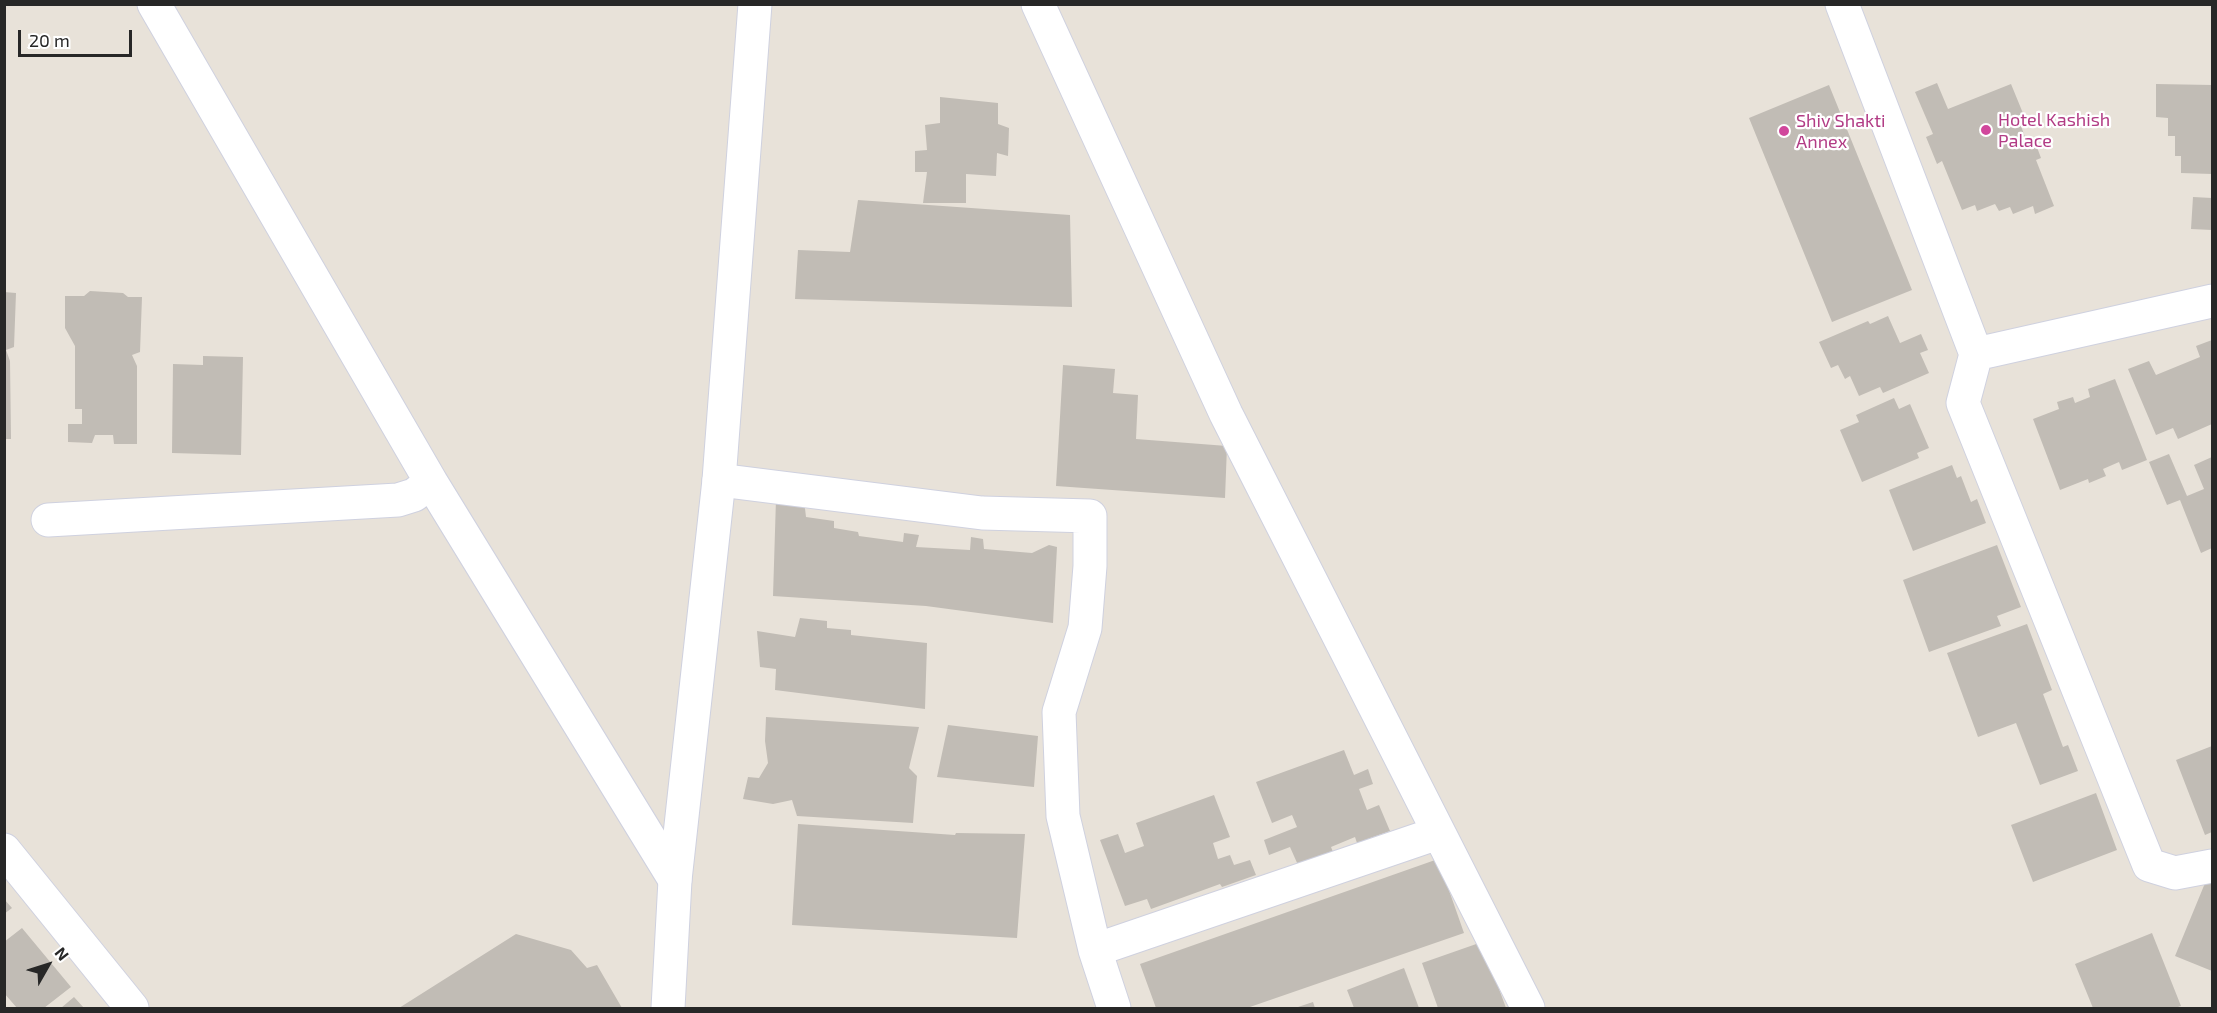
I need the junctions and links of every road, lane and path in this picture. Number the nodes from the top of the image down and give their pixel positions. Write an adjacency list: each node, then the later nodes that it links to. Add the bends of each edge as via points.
1 (154, 4): 8 (street)
2 (755, 4): 7 (street)
3 (1038, 4): 10 (street, via 1226,414)
4 (1842, 4): 6 (street)
5 (2212, 301): 6 (street)
6 (1976, 354): 12 (street, via 1963,403 2149,865 2175,873)
7 (720, 480): 13 (street); 14 (street, via 982,513 1090,516 1085,628 1059,712 1063,816)
8 (431, 482): 9 (street, via 414,495 398,500); 13 (street)
9 (48, 520)
10 (1438, 832): 14 (street); 18 (street)
11 (4, 850): 15 (street)
12 (2212, 866)
13 (675, 880): 16 (street)
14 (1095, 950): 17 (street)
15 (132, 1008)
16 (668, 1008)
17 (1114, 1008)
18 (1528, 1008)

